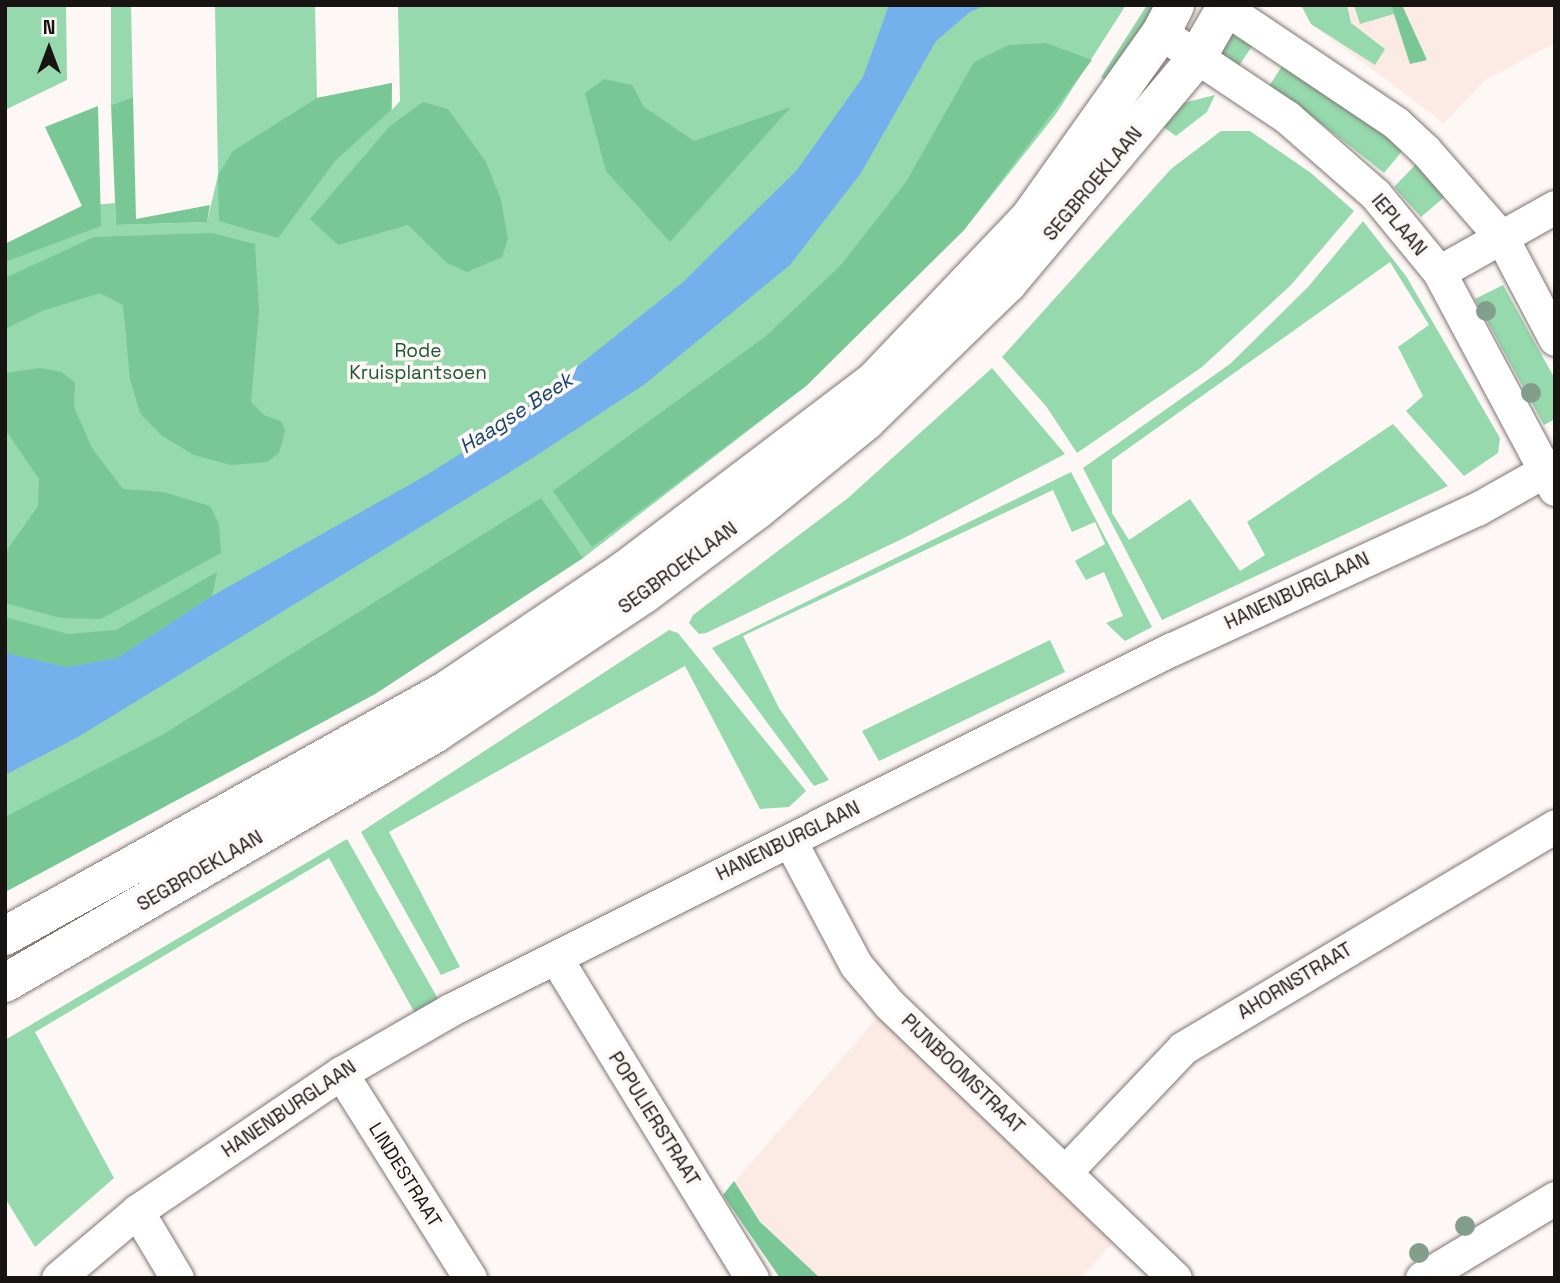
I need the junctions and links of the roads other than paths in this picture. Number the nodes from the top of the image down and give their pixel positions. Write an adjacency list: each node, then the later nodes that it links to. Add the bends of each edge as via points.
1 (1226, 7): 3 (main road, SEGBROEKLAAN); 5 (street, via 1396,123)
2 (1168, 19): 3 (street, IEPLAAN); 11 (main road, SEGBROEKLAAN, via 1030,217 874,381 625,570 447,690)
3 (1196, 59): 6 (street, IEPLAAN, via 1287,117 1375,194); 13 (main road, SEGBROEKLAAN, via 1007,284 866,421 757,510 643,595 436,733)
4 (1555, 207): 5 (street)
5 (1502, 238): 6 (street); 7 (street)
6 (1439, 272): 8 (street, IEPLAAN)
7 (1555, 340)
8 (1551, 474): 10 (street, HANENBURGLAAN, via 1172,649)
9 (1555, 826): 15 (street, AHORNSTRAAT, via 1182,1048)
10 (790, 841): 12 (street, HANENBURGLAAN); 15 (street, PIJNBOOMSTRAAT, via 856,965 889,1004)
11 (5, 936)
12 (557, 960): 14 (street, HANENBURGLAAN, via 450,1010); 21 (street, POPULIERSTRAAT)
13 (5, 983)
14 (341, 1073): 17 (street, HANENBURGLAAN); 20 (street, LINDESTRAAT)
15 (1065, 1172): 22 (street, PIJNBOOMSTRAAT)
16 (1555, 1198): 23 (street)
17 (137, 1211): 18 (street, HANENBURGLAAN); 19 (street)
18 (58, 1278)
19 (177, 1278)
20 (470, 1278)
21 (752, 1278)
22 (1175, 1278)
23 (1422, 1278)

